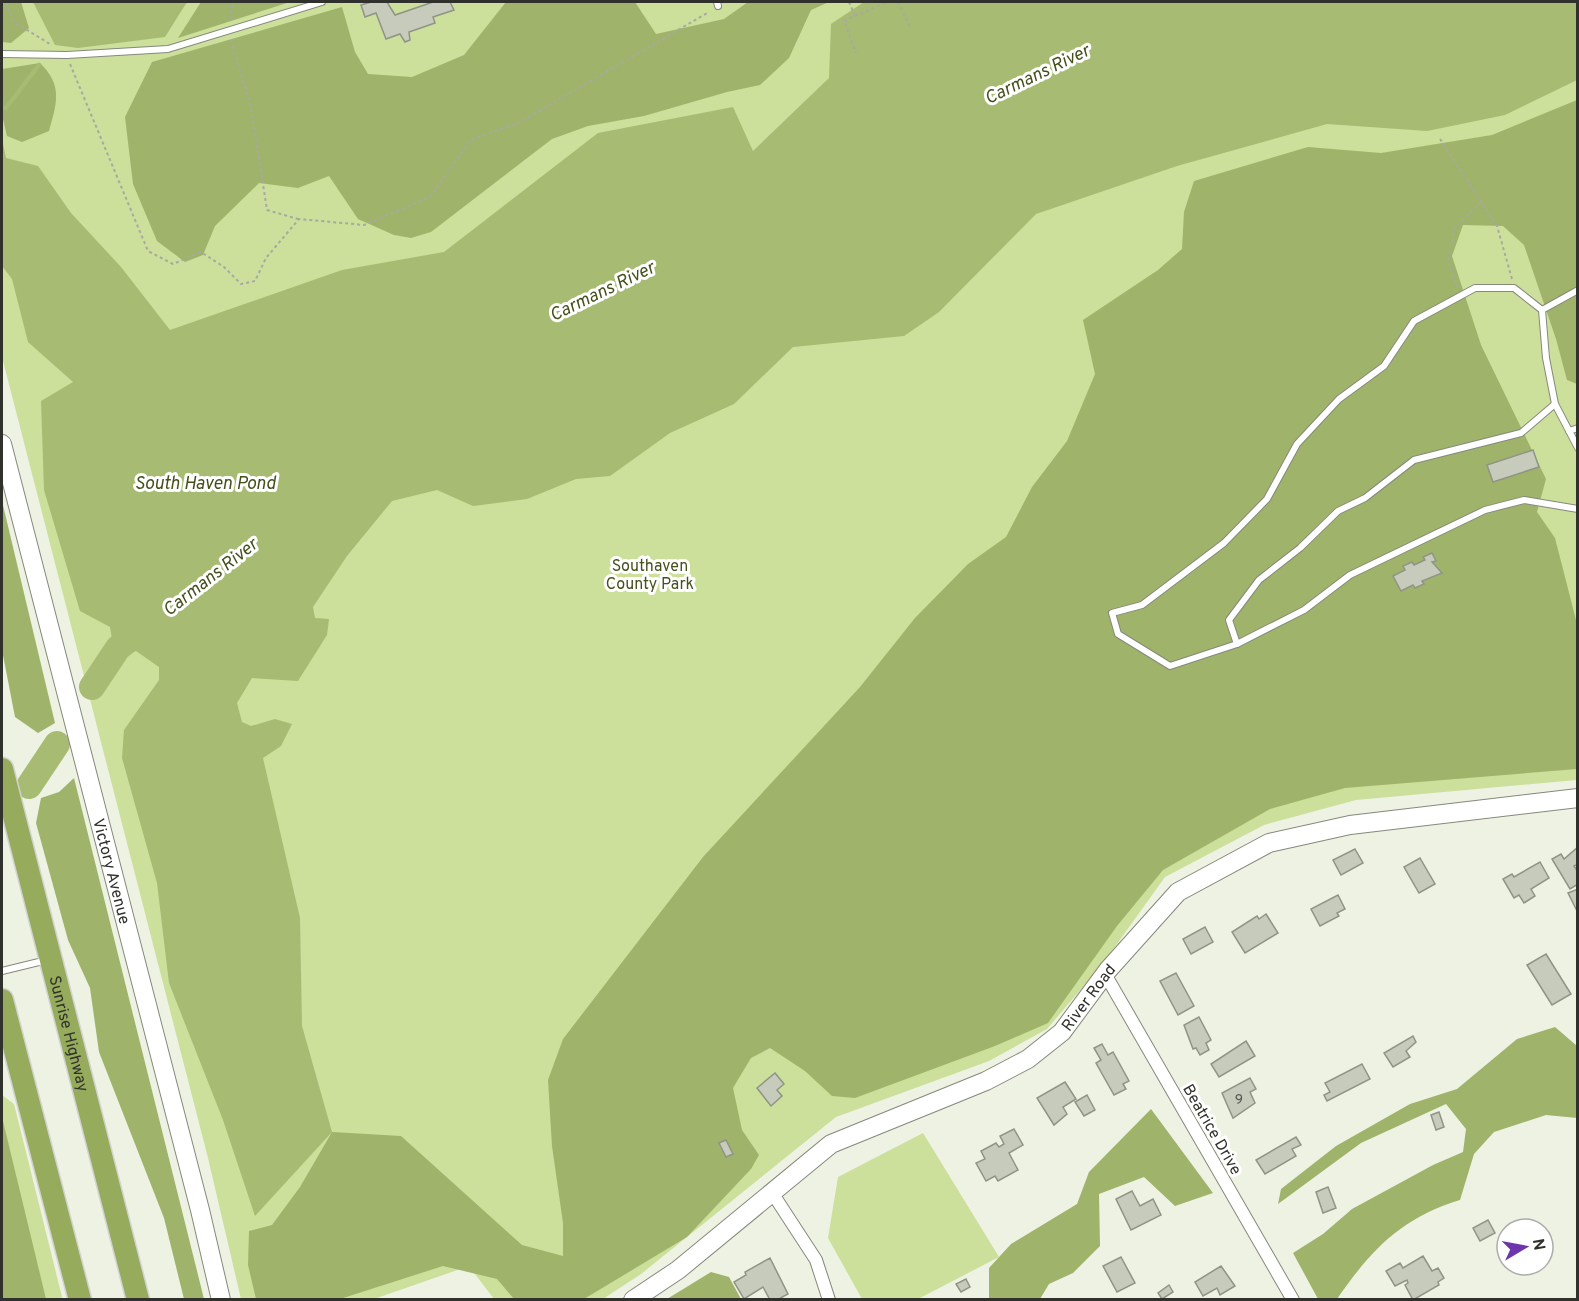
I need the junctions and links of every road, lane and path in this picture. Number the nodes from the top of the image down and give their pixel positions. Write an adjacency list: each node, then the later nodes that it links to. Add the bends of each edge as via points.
1 (6, 2): 13 (path, via 14,22)
2 (233, 2): 10 (path)
3 (322, 2): 10 (lane)
4 (849, 2): 8 (path)
5 (886, 2): 8 (path)
6 (898, 2): 9 (path)
7 (718, 4): 16 (path, via 520,122 471,140 430,197 364,225)
8 (855, 16): 11 (path, via 844,21)
9 (911, 29)
10 (228, 32): 13 (lane, via 168,49); 16 (path, via 251,107 267,210)
11 (856, 53)
12 (2, 54): 13 (lane)
13 (67, 55): 16 (path, via 148,251 173,264 201,252 242,284 255,281 266,258)
14 (1440, 139): 15 (path)
15 (1481, 202): 17 (path, via 1497,226); 19 (path, via 1455,228 1448,261)
16 (299, 219)
17 (1514, 288): 19 (lane, via 1475,288); 20 (lane)
18 (1578, 290): 20 (lane)
19 (1462, 296): 27 (lane, via 1414,321 1384,366 1339,399 1297,444 1267,500 1224,543 1142,605 1112,613 1118,634 1170,666)
20 (1542, 310): 21 (lane)
21 (1555, 404): 23 (lane); 27 (lane, via 1521,433 1414,460 1365,498 1338,511 1259,580 1229,620)
22 (1578, 428): 23 (lane)
23 (1569, 431): 25 (lane)
24 (2, 444): 37 (street, Victory Avenue)
25 (1578, 448)
26 (1578, 509): 27 (lane, via 1524,500 1485,510 1350,575 1305,610)
27 (1237, 644)
28 (2, 768): 30 (highway, Sunrise Highway)
29 (1578, 798): 32 (street, River Road, via 1350,825 1269,843 1178,892)
30 (50, 959): 31 (lane); 36 (highway, Sunrise Highway)
31 (2, 971)
32 (1106, 974): 34 (street, River Road, via 1062,1032 1028,1059 986,1081 831,1144); 40 (street, Beatrice Drive)
33 (2, 1000): 35 (highway)
34 (771, 1191): 38 (street, River Road, via 678,1270); 39 (street, via 816,1260)
35 (80, 1299)
36 (138, 1299)
37 (220, 1299)
38 (633, 1299)
39 (829, 1299)
40 (1293, 1299)

